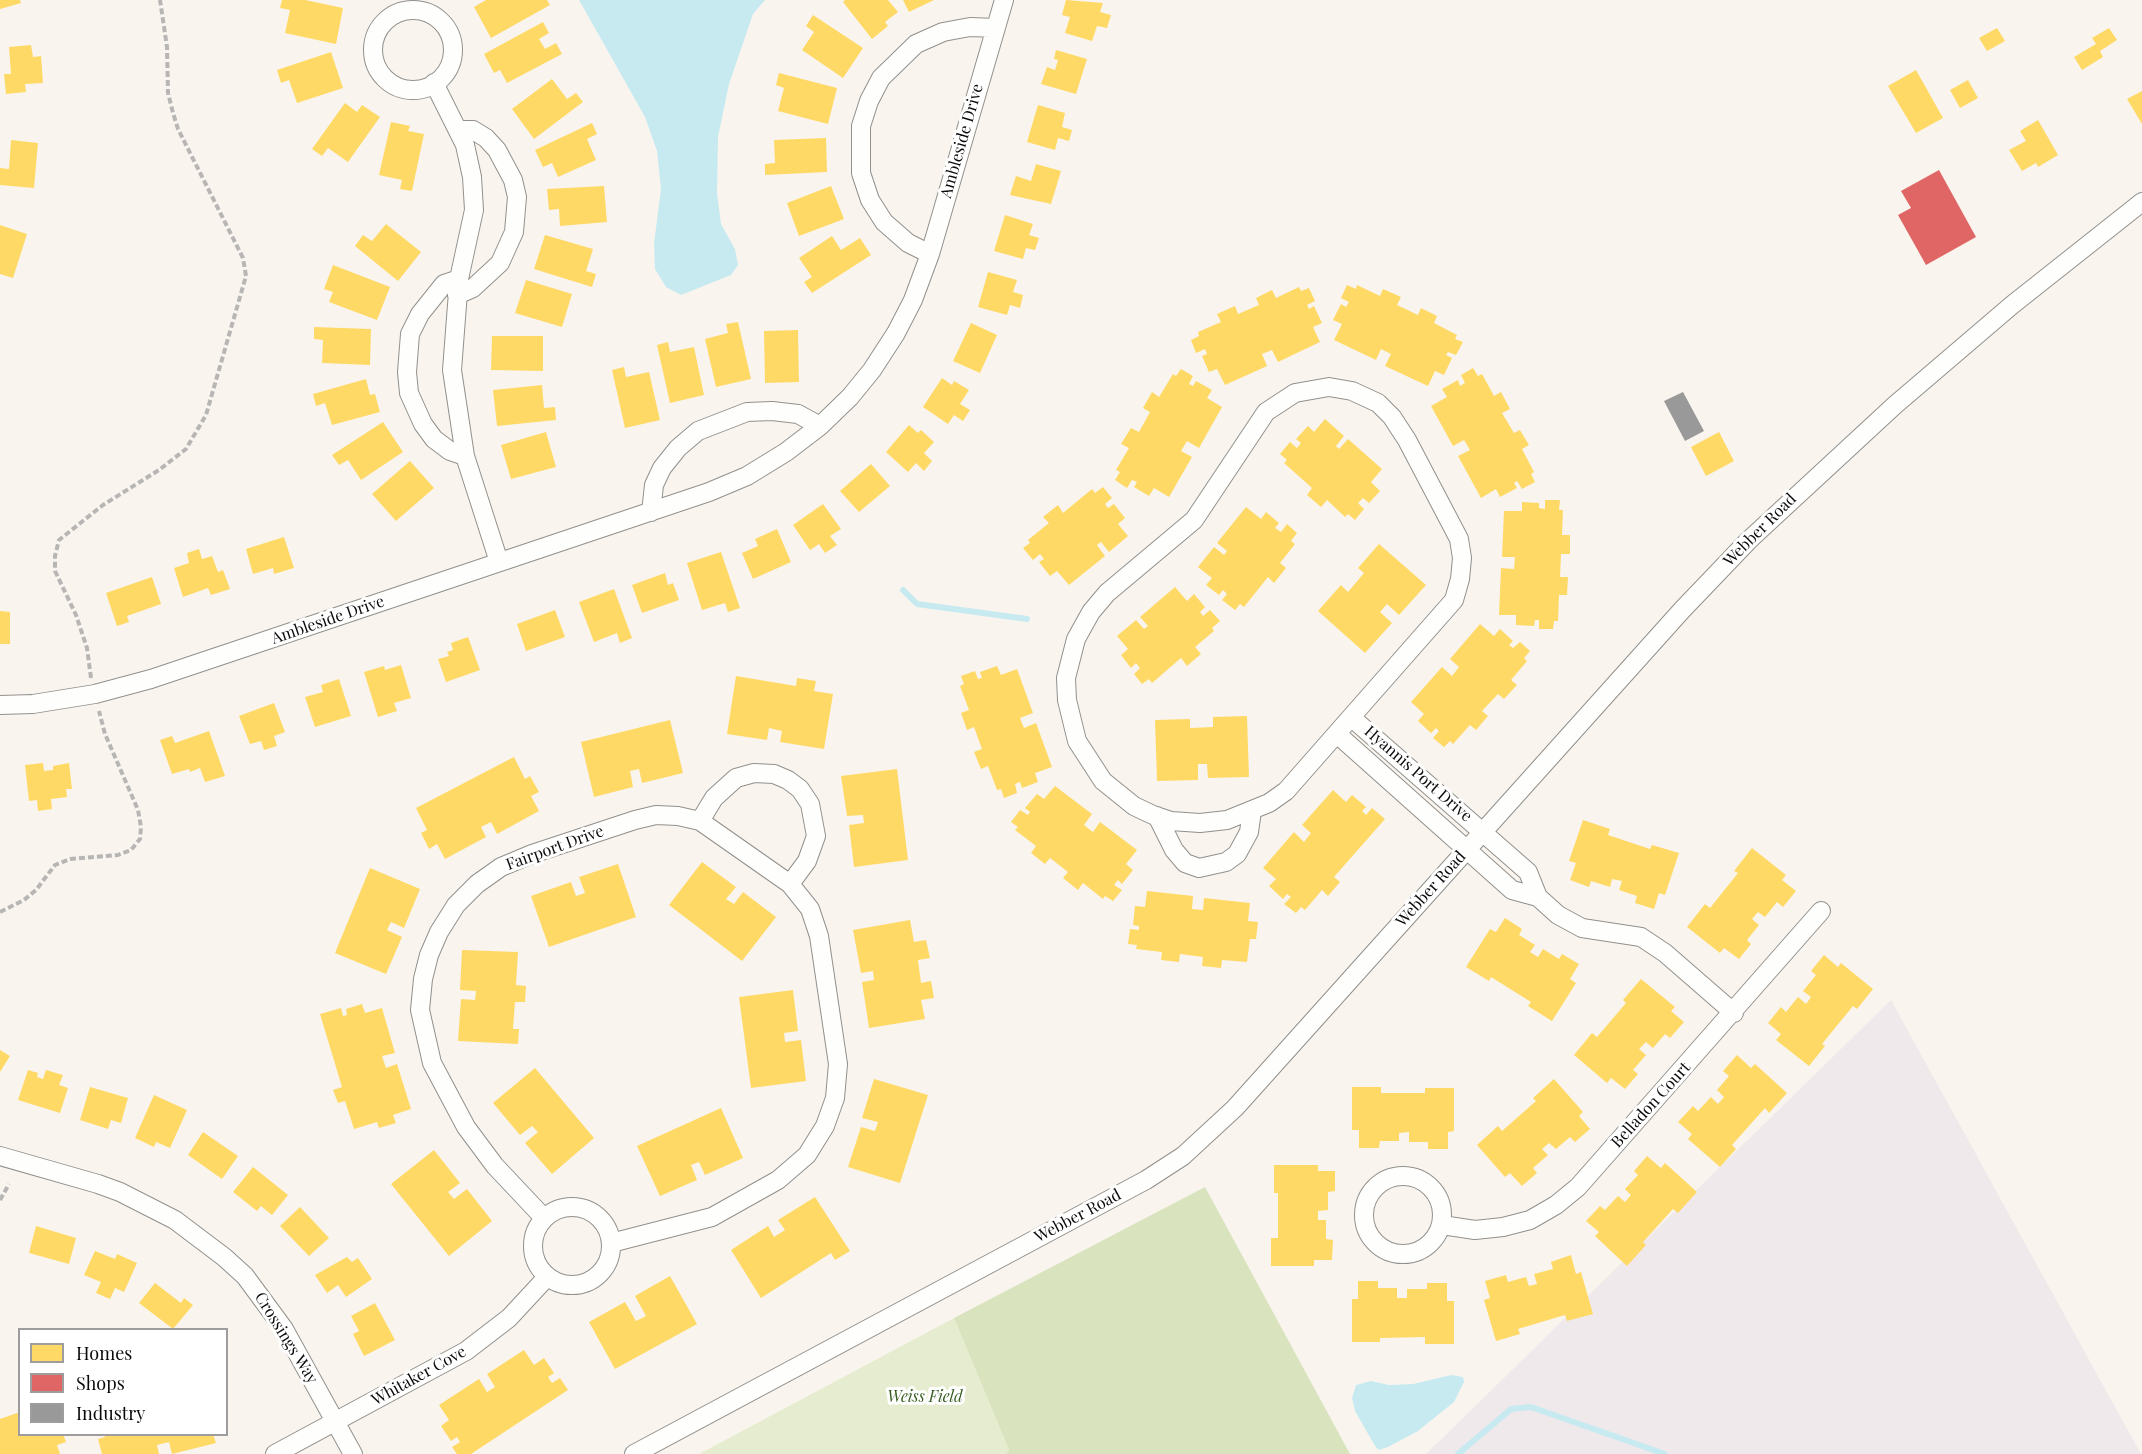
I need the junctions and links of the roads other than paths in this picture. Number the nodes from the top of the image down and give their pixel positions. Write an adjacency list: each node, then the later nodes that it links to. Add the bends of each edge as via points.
1 (1004, 0): 2 (street, Ambleside Drive)
2 (996, 28): 6 (street, Ambleside Drive); 6 (street, via 943,32 916,44 881,78 861,126 861,173 870,200 884,222)
3 (434, 83): 3 (street, via 451,60 448,31 424,11 393,15 374,39 378,70 403,88 424,88); 4 (street)
4 (459, 130): 7 (street, via 472,177 474,210); 7 (street, via 473,130 497,150 517,197 514,232 500,263 473,288)
5 (2142, 202): 18 (street, Webber Road, via 2012,305 1818,474 1682,610)
6 (930, 254): 8 (street, Ambleside Drive, via 896,333 850,397)
7 (458, 287): 9 (street, via 452,370); 9 (street, via 444,284 420,314 410,334 407,372 412,400 429,432 450,451)
8 (820, 426): 10 (street, Ambleside Drive, via 747,476); 10 (street, via 798,414 747,412 698,431 662,468 654,485)
9 (465, 456): 11 (street)
10 (651, 512): 11 (street, Ambleside Drive)
11 (499, 562): 12 (street, Ambleside Drive, via 151,679 95,694)
12 (0, 705)
13 (1352, 718): 14 (street); 16 (street, via 1454,600 1462,558 1451,520 1392,417 1378,403 1352,391 1312,388 1295,393 1266,412 1194,520 1107,593 1076,639 1066,678 1077,741 1103,781 1134,806); 18 (street, Hyannis Port Drive)
14 (1337, 734): 15 (street, via 1286,790); 19 (street, Hyannis Port Drive)
15 (1252, 811): 16 (street, via 1227,820 1200,823); 16 (street, via 1249,832 1237,854 1226,862 1199,868 1185,862 1174,850)
16 (1157, 816)
17 (700, 821): 20 (street, Fairport Drive); 20 (street, via 714,798 736,778 754,773 774,774 788,780 810,804 816,836 807,861); 25 (street, Fairport Drive, via 656,815 501,867 456,905 429,955 420,1010 432,1063 466,1127 495,1166)
18 (1484, 831): 19 (street, Webber Road); 21 (street, Hyannis Port Drive, via 1528,872)
19 (1465, 851): 21 (street, Hyannis Port Drive, via 1512,890); 32 (street, Webber Road, via 1235,1108 1183,1156 1146,1180)
20 (790, 884): 27 (street, Fairport Drive, via 810,909 819,936 834,1036 838,1064 835,1098 825,1126 807,1155 748,1199 712,1217)
21 (1538, 897): 23 (street, via 1558,915 1582,928 1641,937)
22 (1821, 911): 23 (street, Belladon Court)
23 (1734, 1013): 26 (street, Belladon Court, via 1578,1187 1556,1206 1530,1220 1503,1227 1475,1230)
24 (0, 1156): 29 (street, Crossings Way, via 98,1184 148,1205 201,1238 245,1276 266,1302)
25 (544, 1218): 27 (street, via 567,1207 586,1210 601,1220); 28 (street, via 533,1237 532,1248 534,1260)
26 (1442, 1225): 26 (street, via 1437,1195 1426,1183 1412,1177 1382,1181 1364,1206 1368,1236 1393,1254 1423,1250)
27 (611, 1243): 28 (street, via 606,1266 590,1281 568,1286)
28 (547, 1277): 29 (street, Whitaker Cove, via 509,1318 466,1351)
29 (336, 1422): 30 (street, Whitaker Cove); 31 (street, Crossings Way)
30 (276, 1454)
31 (353, 1454)
32 (634, 1454)

